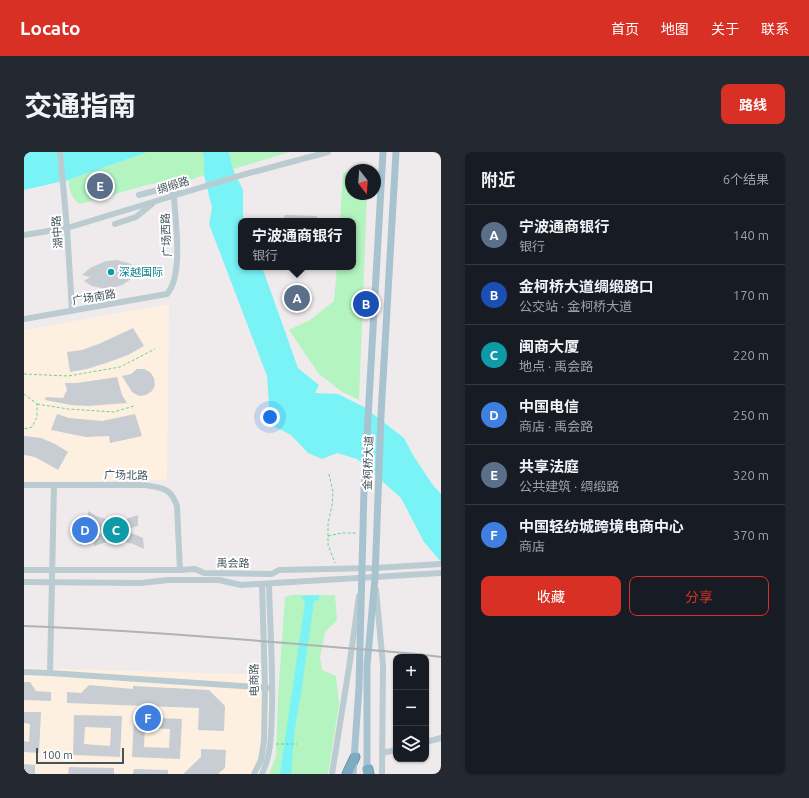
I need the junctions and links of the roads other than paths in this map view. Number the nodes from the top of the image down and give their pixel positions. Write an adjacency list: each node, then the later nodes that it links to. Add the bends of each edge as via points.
1 (60, 152): 10 (street, 湖中路)
2 (328, 152): 5 (street, 绸缎路)
3 (383, 152): 19 (main road, 金柯桥大道)
4 (396, 152): 18 (main road, 金柯桥大道)
5 (183, 193): 6 (street, via 158,190); 7 (street, 绸缎路)
6 (139, 195)
7 (174, 196): 8 (street, 绸缎路); 12 (street, 广场西路, via 177,261 172,288)
8 (156, 201): 9 (street, via 136,217); 10 (street, 绸缎路)
9 (115, 224)
10 (67, 228): 11 (street, 绸缎路); 13 (street, 湖中路)
11 (24, 235)
12 (167, 294): 13 (street, 广场南路)
13 (72, 311): 14 (street, 广场南路)
14 (24, 319)
15 (24, 485): 16 (street, 广场北路)
16 (54, 485): 21 (street); 22 (street, 广场北路, via 145,485 170,491 177,506)
17 (439, 564): 18 (street, 禹会路)
18 (375, 568): 19 (street, 禹会路); 25 (main road, 金柯桥大道)
19 (361, 569): 22 (street, 禹会路, via 279,570 272,574); 24 (main road, 金柯桥大道)
20 (24, 570): 21 (street, 禹会路)
21 (53, 570): 22 (street, 禹会路); 27 (street)
22 (180, 570)
23 (441, 573): 25 (street, 禹会路)
24 (361, 578): 25 (street, 禹会路); 29 (street, 禹会路); 38 (main road, 金柯桥大道, via 359,687); 42 (street)
25 (375, 578): 37 (street, via 383,665); 39 (main road, 金柯桥大道, via 367,666)
26 (24, 582): 27 (street, 禹会路)
27 (52, 582): 28 (street, 禹会路, via 141,583 219,580 242,585); 31 (street)
28 (262, 584): 29 (street, 禹会路); 32 (street, 电商路)
29 (269, 584): 33 (street, 电商路)
30 (24, 672): 31 (street)
31 (50, 673): 32 (street)
32 (265, 687): 33 (street); 40 (street, 电商路, via 264,741)
33 (272, 688): 41 (street, 电商路, via 271,748)
34 (441, 738): 35 (street)
35 (429, 741)
36 (393, 751): 37 (street)
37 (382, 753): 45 (street)
38 (354, 757): 43 (highway); 44 (main road, 金柯桥大道)
39 (368, 772)
40 (254, 774)
41 (262, 774)
42 (332, 774)
43 (346, 774)
44 (353, 774)
45 (382, 774)

